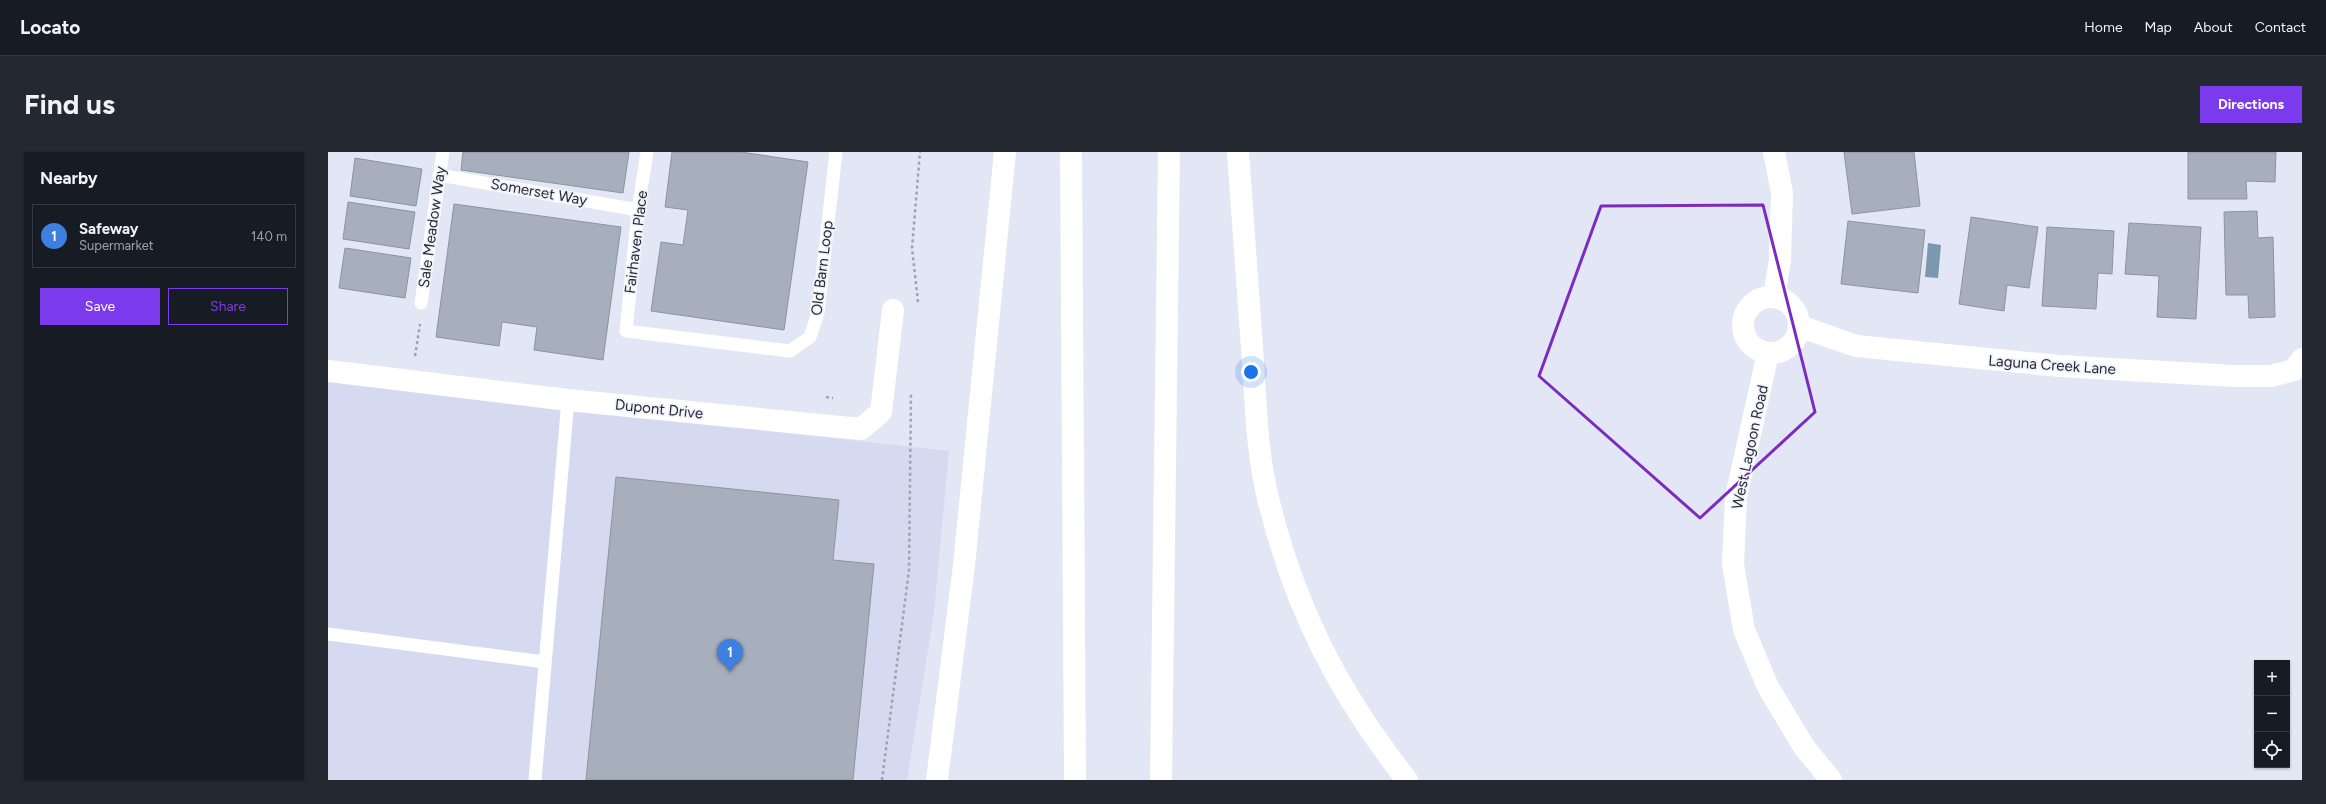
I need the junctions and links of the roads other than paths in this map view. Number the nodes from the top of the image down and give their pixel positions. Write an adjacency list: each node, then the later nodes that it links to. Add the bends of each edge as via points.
1 (443, 152): 9 (lane, Sale Meadow Way)
2 (647, 152): 10 (lane, Fairhaven Place)
3 (836, 152): 15 (lane, Old Barn Loop, via 818,313 810,337 790,352)
4 (1005, 152): 23 (main road, via 964,565)
5 (1071, 152): 24 (main road)
6 (1169, 152): 25 (main road)
7 (1238, 152): 26 (main road, via 1258,426 1267,496 1286,562 1310,628 1345,694)
8 (1774, 152): 11 (main road, via 1782,193 1780,260)
9 (439, 175): 10 (lane, Somerset Way); 12 (lane, Sale Meadow Way)
10 (638, 210): 15 (lane, Fairhaven Place)
11 (1774, 297): 14 (main road, via 1791,305 1797,314); 16 (main road, via 1760,299 1751,305 1744,317 1743,329 1749,342 1758,350)
12 (421, 303)
13 (893, 310): 19 (main road, Dupont Drive, via 881,412 862,429)
14 (1799, 326): 16 (main road, via 1795,340 1788,348); 17 (main road, Laguna Creek Lane, via 1856,346 2060,366 2271,376 2294,370)
15 (626, 331)
16 (1768, 353): 27 (main road, West Lagoon Road, via 1736,497 1733,564 1744,630 1768,687 1804,747)
17 (2302, 359)
18 (328, 371): 19 (main road, Dupont Drive)
19 (568, 400): 21 (lane)
20 (328, 634): 21 (lane)
21 (545, 662): 22 (lane)
22 (535, 780)
23 (937, 780)
24 (1076, 780)
25 (1161, 780)
26 (1407, 780)
27 (1831, 780)

